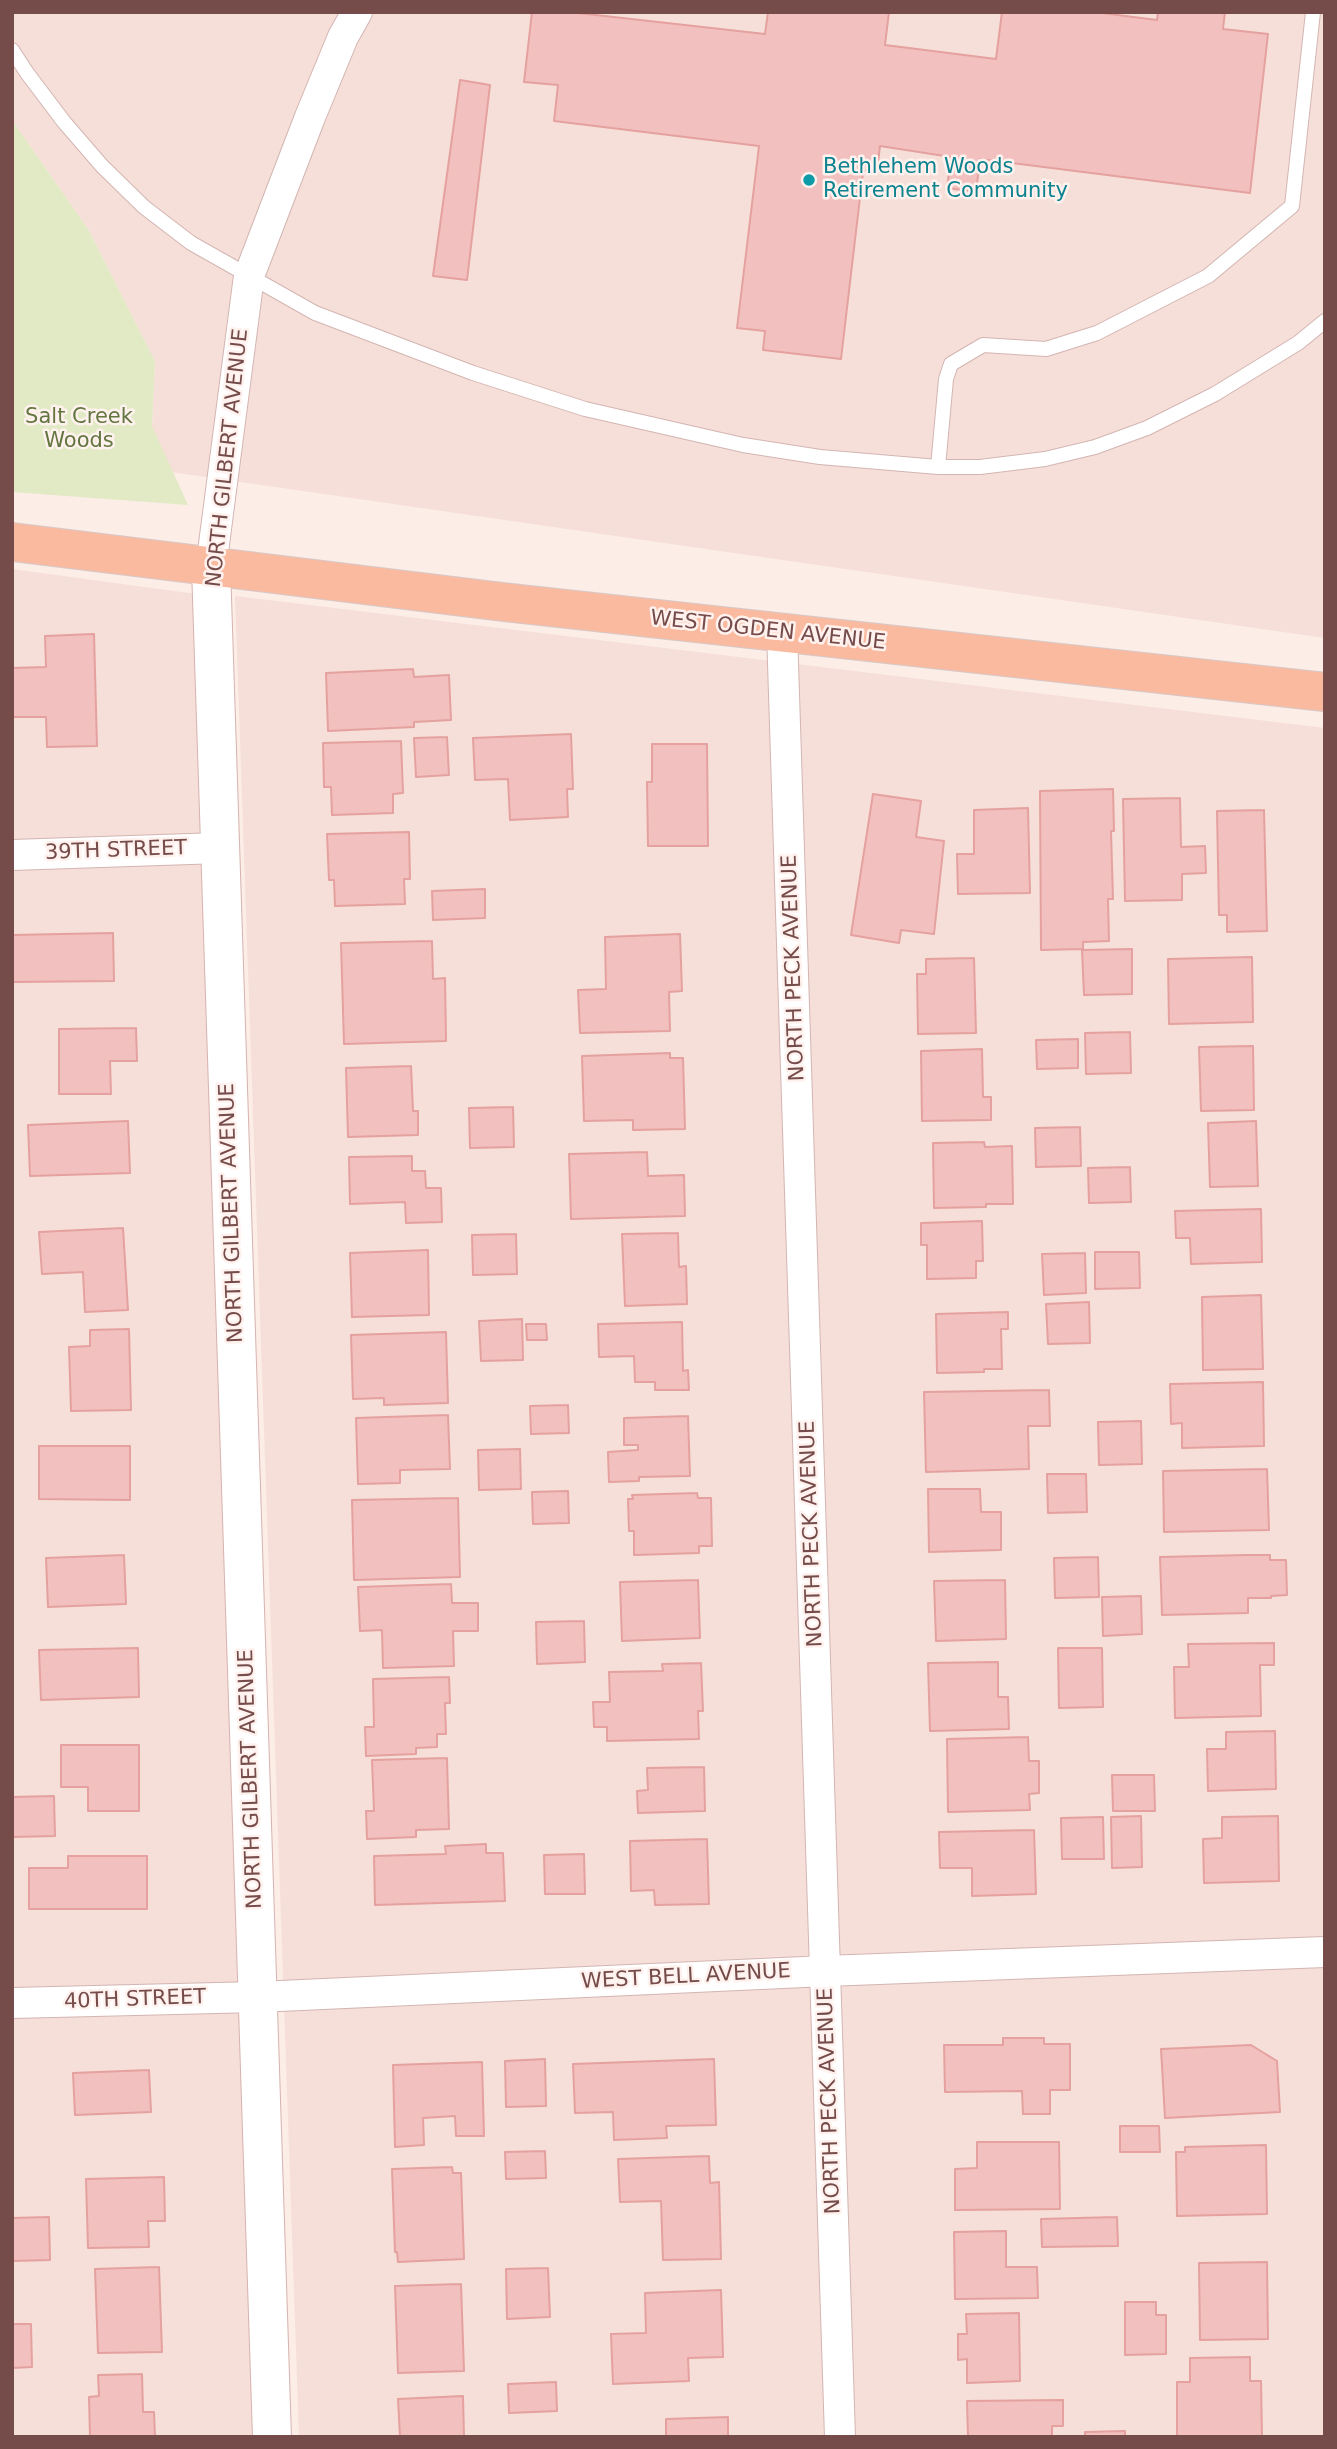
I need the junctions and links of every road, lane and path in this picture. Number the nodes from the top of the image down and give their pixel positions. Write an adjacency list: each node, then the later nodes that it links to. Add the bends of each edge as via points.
1 (357, 12): 4 (street, NORTH GILBERT AVENUE, via 310,117)
2 (1313, 12): 6 (lane, via 1292,206 1208,276 1097,333 1046,349 984,345 951,364)
3 (12, 50): 4 (lane, via 64,122 144,208 191,243)
4 (249, 276): 6 (lane, via 315,313 364,333 585,409 743,445); 8 (street, NORTH GILBERT AVENUE)
5 (1325, 321): 6 (lane, via 1215,394 1137,432 1045,459)
6 (938, 467)
7 (12, 542): 8 (main road, WEST OGDEN AVENUE)
8 (211, 567): 9 (main road, WEST OGDEN AVENUE); 11 (street, NORTH GILBERT AVENUE)
9 (782, 632): 10 (main road, WEST OGDEN AVENUE); 14 (street, NORTH PECK AVENUE)
10 (1325, 692)
11 (220, 848): 12 (street, 39TH STREET); 15 (street, NORTH GILBERT AVENUE)
12 (12, 855)
13 (1325, 1952): 14 (street, WEST BELL AVENUE)
14 (826, 1971): 15 (street, WEST BELL AVENUE); 18 (street, NORTH PECK AVENUE)
15 (258, 1997): 16 (street, 40TH STREET); 17 (street, NORTH GILBERT AVENUE)
16 (12, 2003)
17 (272, 2437)
18 (840, 2437)

